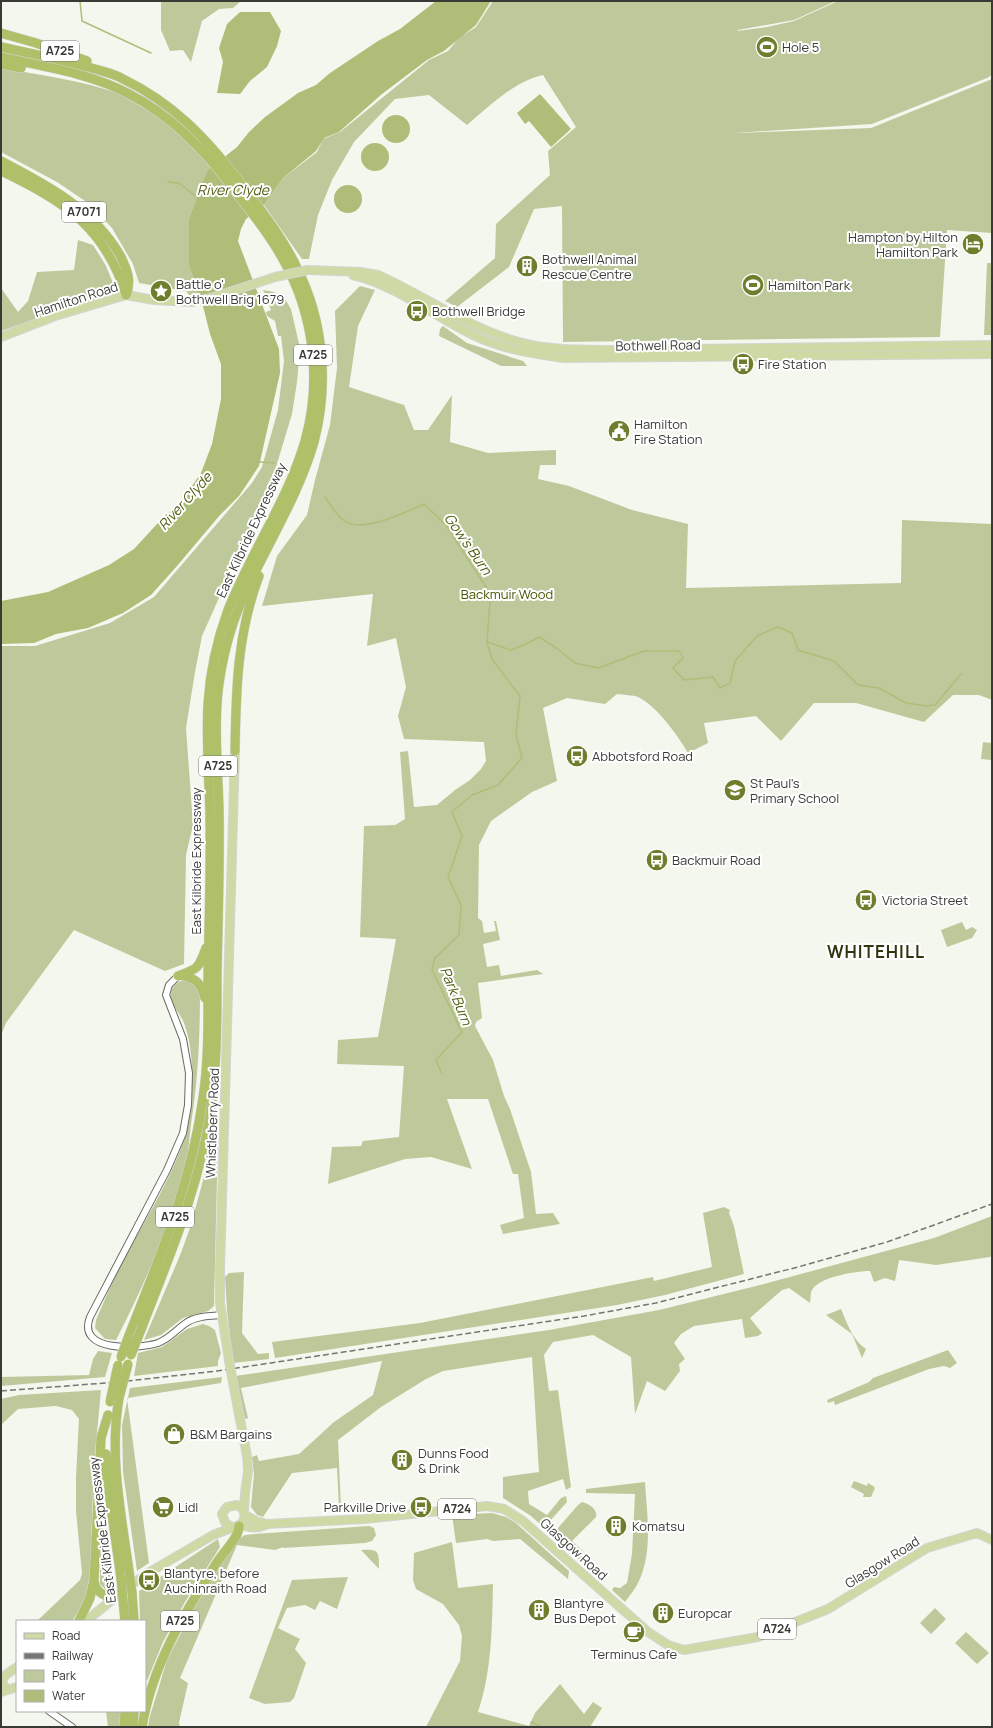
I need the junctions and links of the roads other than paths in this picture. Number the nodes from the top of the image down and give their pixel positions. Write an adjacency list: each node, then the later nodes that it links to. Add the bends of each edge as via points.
1 (1, 33): 5 (highway, A725, via 74,56)
2 (1, 47): 5 (highway, East Kilbride Expressway / A725, via 75,63)
3 (1, 57): 6 (highway, A725)
4 (1, 64): 6 (highway, via 68,77)
5 (117, 76): 7 (highway, East Kilbride Expressway / A725, via 167,105 190,125)
6 (91, 78): 7 (highway, East Kilbride Expressway / A725, via 120,89 147,104)
7 (205, 146): 10 (highway, East Kilbride Expressway / A725)
8 (1, 161): 13 (highway, A7071, via 48,186 100,227 126,269 130,282)
9 (1, 171): 13 (highway, A7071, via 58,202 84,222 108,252)
10 (268, 227): 19 (highway, East Kilbride Expressway / A725, via 298,268 309,296 317,325 322,367 320,407 314,441 302,476); 21 (highway, East Kilbride Expressway / A725, via 303,306 312,351 313,393 309,423 300,454 288,486 229,608 212,671 208,726)
11 (343, 272): 12 (main road, Bothwell Road, bridge, via 308,270); 15 (main road, Bothwell Road, via 378,275 479,327 512,340 566,349); 17 (main road, Bothwell Road, via 374,282 474,335 508,349 538,355 572,358)
12 (275, 277): 13 (main road, Hamilton Road, via 192,302 154,300)
13 (126, 295): 14 (main road, Hamilton Road, via 55,316)
14 (1, 337)
15 (959, 344): 16 (main road, Bothwell Road); 17 (main road)
16 (992, 345)
17 (959, 354): 18 (main road, Bothwell Road)
18 (992, 354)
19 (277, 529): 20 (highway, via 254,589 242,637 238,669); 25 (highway, East Kilbride Expressway / A725, bridge, via 236,616 226,647 218,691 216,1044 208,1124 199,1171 182,1224 131,1354)
20 (235, 751): 24 (main road, Whistleberry Road, via 222,1184)
21 (209, 942): 22 (highway, via 198,967); 23 (highway, East Kilbride Expressway / A725)
22 (180, 976): 23 (highway, via 193,978 199,982); 24 (street, via 169,985 166,995 182,1034 189,1073 188,1105 183,1132 167,1170 90,1317 88,1330 94,1340 102,1344 146,1346 164,1340 191,1320)
23 (208, 1007): 25 (highway, East Kilbride Expressway / A725, bridge, via 204,1092 191,1163 172,1226 128,1338)
24 (222, 1315): 27 (main road, Whistleberry Road, bridge, via 247,1456 248,1474)
25 (122, 1362): 26 (highway, East Kilbride Expressway / A725, bridge); 40 (highway, East Kilbride Expressway / A725, bridge, via 115,1428 115,1466)
26 (108, 1415): 35 (highway, A725, via 101,1438); 39 (highway, East Kilbride Expressway / A725, bridge, via 107,1470)
27 (244, 1493): 28 (main road); 29 (main road, Whistleberry Road)
28 (233, 1504): 29 (main road, A724, via 240,1506); 30 (main road, via 224,1510)
29 (245, 1513): 31 (main road, A724, via 256,1521); 32 (main road)
30 (222, 1517): 32 (main road, via 224,1522); 33 (main road)
31 (267, 1524): 32 (main road, A724, via 247,1527); 34 (main road, Glasgow Road / A724, via 364,1519 482,1506 498,1508 511,1512 524,1521 648,1632 665,1643 684,1650 766,1634 828,1609 932,1546 977,1533)
32 (237, 1525): 33 (main road); 49 (highway, A725, via 237,1536 217,1562 172,1635 158,1669)
33 (213, 1535): 36 (main road, via 148,1573)
34 (992, 1540)
35 (94, 1580): 36 (highway, via 98,1591); 37 (highway, A725, via 90,1598)
36 (114, 1598): 38 (main road)
37 (79, 1620)
38 (87, 1620)
39 (125, 1620)
40 (134, 1620)
41 (15, 1670): 42 (main road, via 4,1676)
42 (8, 1688)
43 (50, 1712): 46 (street)
44 (125, 1712): 47 (highway)
45 (134, 1712): 48 (highway)
46 (72, 1727)
47 (124, 1727)
48 (133, 1727)
49 (142, 1727)

